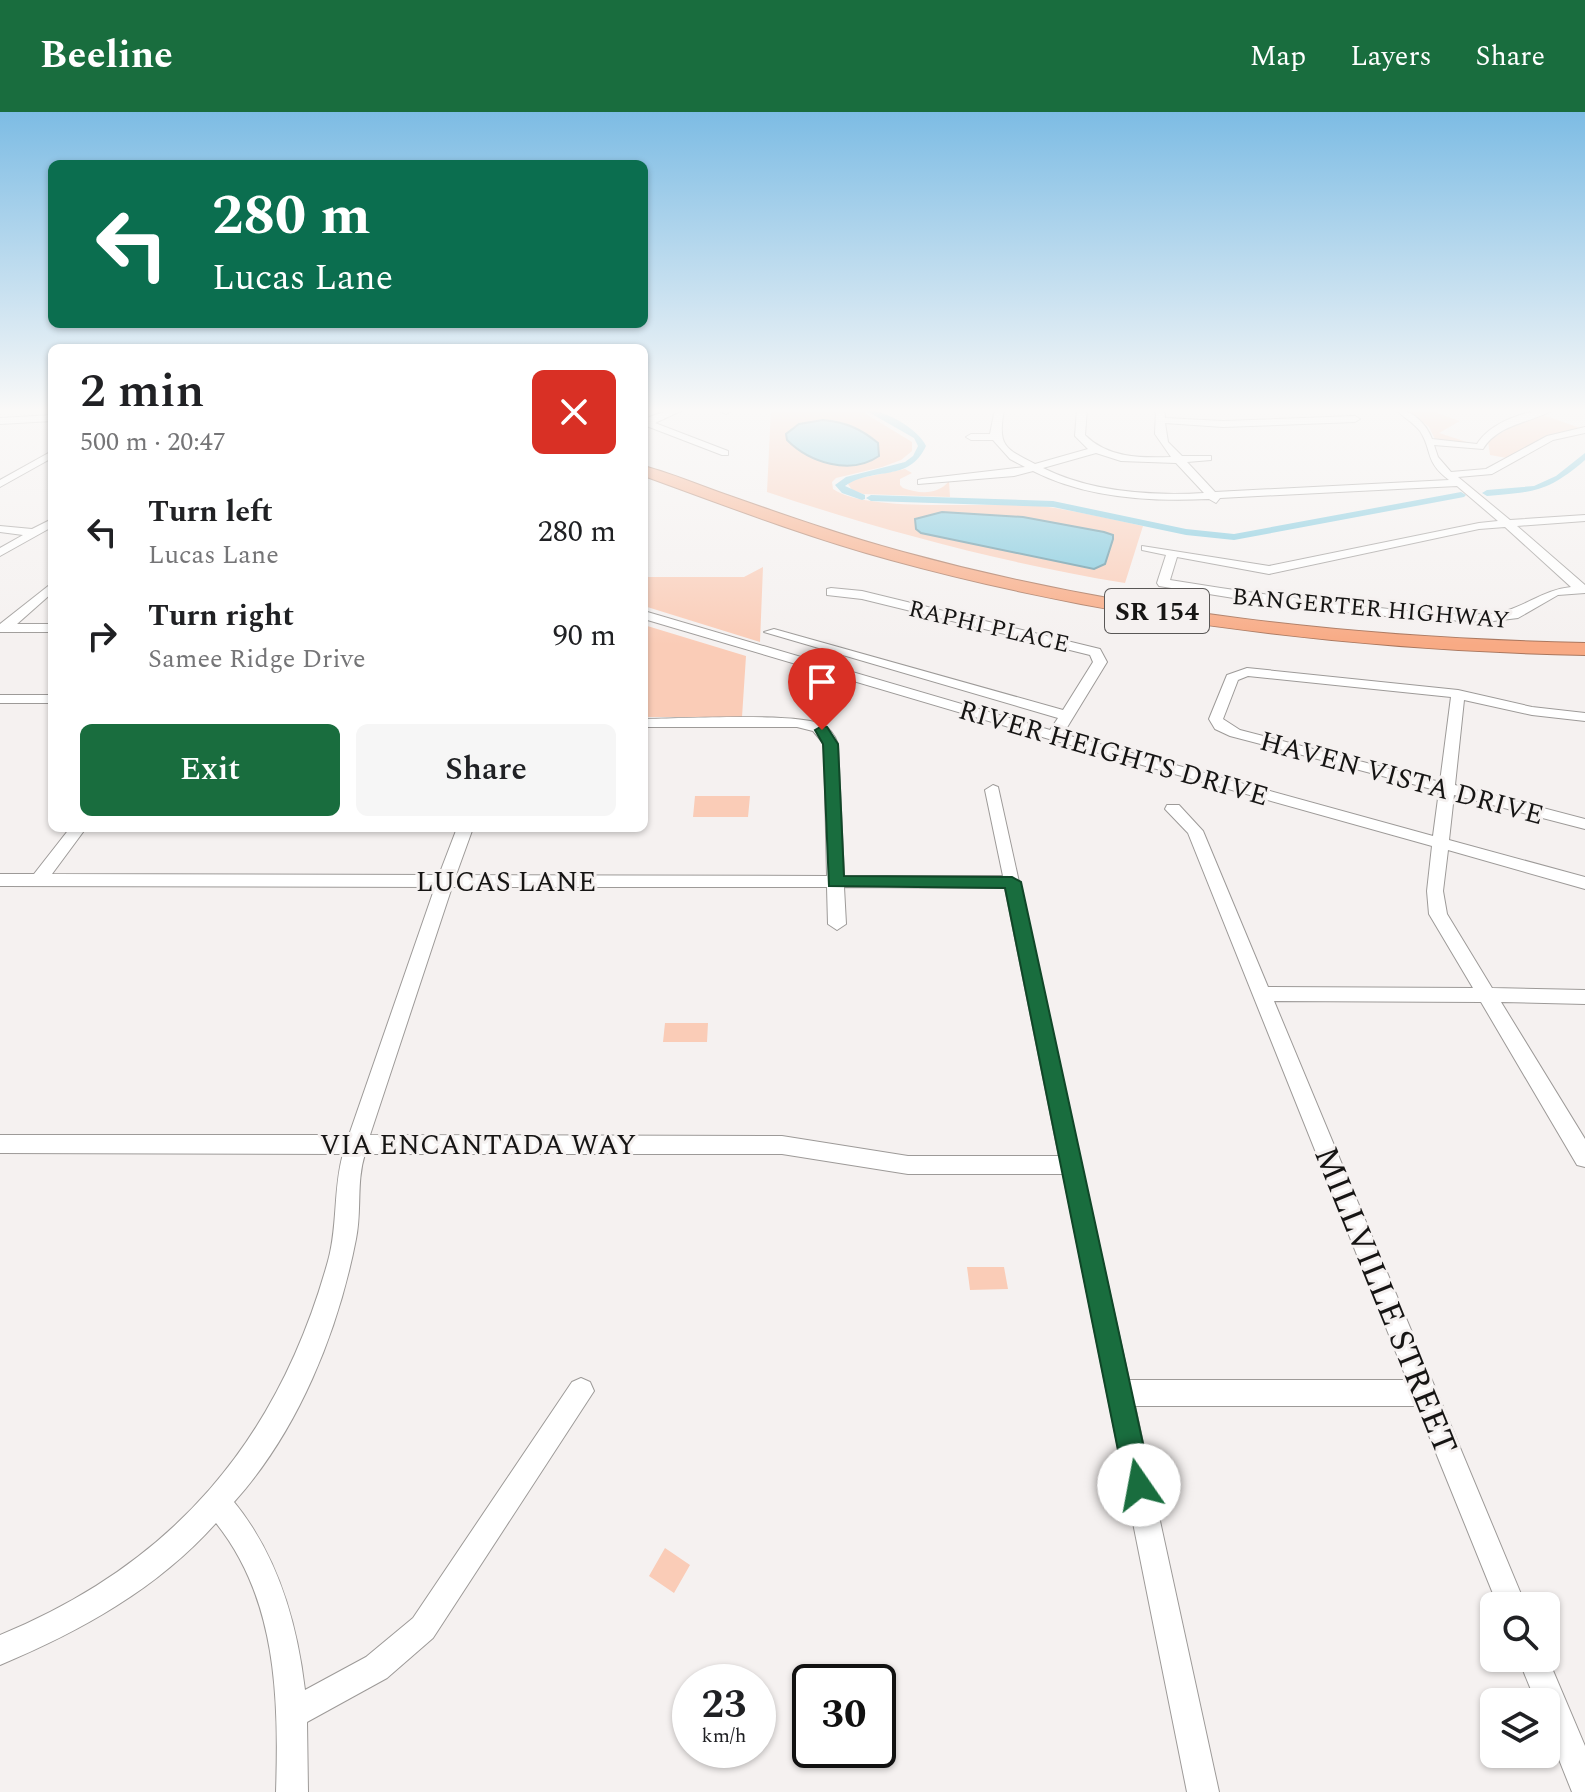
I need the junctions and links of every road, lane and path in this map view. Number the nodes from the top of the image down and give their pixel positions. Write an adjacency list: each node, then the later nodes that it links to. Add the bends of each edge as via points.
1 (690, 487): 30 (highway, BANGERTER HIGHWAY / SR 154, via 896,556 1128,607 1373,639)
2 (724, 487): 28 (highway, BANGERTER HIGHWAY / SR 154, via 876,539 1063,584 1314,622)
3 (1090, 487): 7 (street, via 1162,497)
4 (1204, 487): 7 (street)
5 (1375, 487): 7 (street)
6 (1463, 487): 11 (street)
7 (1212, 496): 8 (street)
8 (1223, 508)
9 (1585, 518): 11 (street)
10 (48, 524): 13 (street)
11 (1508, 524): 18 (street); 19 (street)
12 (0, 529): 13 (street)
13 (34, 533): 14 (street); 16 (street)
14 (48, 535)
15 (1146, 548): 17 (street)
16 (0, 553)
17 (1172, 553): 18 (street); 22 (street, via 1163,583)
18 (1257, 570): 22 (street)
19 (1583, 589): 22 (street, via 1555,592 1514,615 1492,618)
20 (48, 590): 25 (street)
21 (831, 592): 34 (street, RAPHI PLACE, via 1095,652 1100,662)
22 (1271, 600)
23 (648, 616): 37 (street, RIVER HEIGHTS DRIVE)
24 (804, 626): 29 (street)
25 (3, 628): 26 (street)
26 (48, 628)
27 (770, 632): 29 (street)
28 (1579, 636)
29 (792, 638): 34 (street)
30 (1585, 649)
31 (1458, 694): 35 (street); 38 (street); 38 (street, HAVEN VISTA DRIVE, via 1242,672 1232,678 1217,716 1220,726 1235,733)
32 (48, 699): 33 (street)
33 (2, 702)
34 (1067, 716): 37 (street, RAPHI PLACE)
35 (1584, 718)
36 (648, 723): 48 (street, via 791,722 825,733 831,744)
37 (1054, 736): 44 (street, RIVER HEIGHTS DRIVE)
38 (1447, 788): 41 (street, HAVEN VISTA DRIVE); 44 (street)
39 (993, 790): 49 (street)
40 (1173, 809): 52 (street, MILLVILLE STREET, via 1195,831)
41 (1585, 824)
42 (75, 832): 46 (street)
43 (464, 832): 47 (street)
44 (1440, 843): 50 (street, RIVER HEIGHTS DRIVE); 53 (street, via 1438,914)
45 (0, 880): 46 (street, LUCAS LANE)
46 (39, 880): 47 (street, LUCAS LANE)
47 (446, 881): 48 (street, LUCAS LANE); 56 (street)
48 (835, 882): 49 (street, LUCAS LANE); 51 (street)
49 (1012, 882): 58 (street)
50 (1585, 883)
51 (837, 924)
52 (1262, 994): 53 (street); 61 (street, MILLVILLE STREET)
53 (1486, 994): 54 (street); 57 (street)
54 (1585, 997)
55 (0, 1144): 56 (street, VIA ENCANTADA WAY)
56 (357, 1144): 58 (street, VIA ENCANTADA WAY, via 782,1145 886,1163); 62 (street, via 343,1245 305,1363 270,1432)
57 (1585, 1158)
58 (1071, 1165): 60 (street)
59 (581, 1391): 66 (street, via 423,1628 361,1680)
60 (1119, 1393): 61 (street); 69 (street)
61 (1425, 1393): 63 (street, MILLVILLE STREET)
62 (216, 1502): 64 (street, via 114,1591); 66 (street, via 252,1551 274,1604)
63 (1506, 1592)
64 (0, 1650)
65 (1539, 1672): 67 (street)
66 (291, 1714): 68 (street)
67 (1585, 1784)
68 (292, 1792)
69 (1203, 1792)

